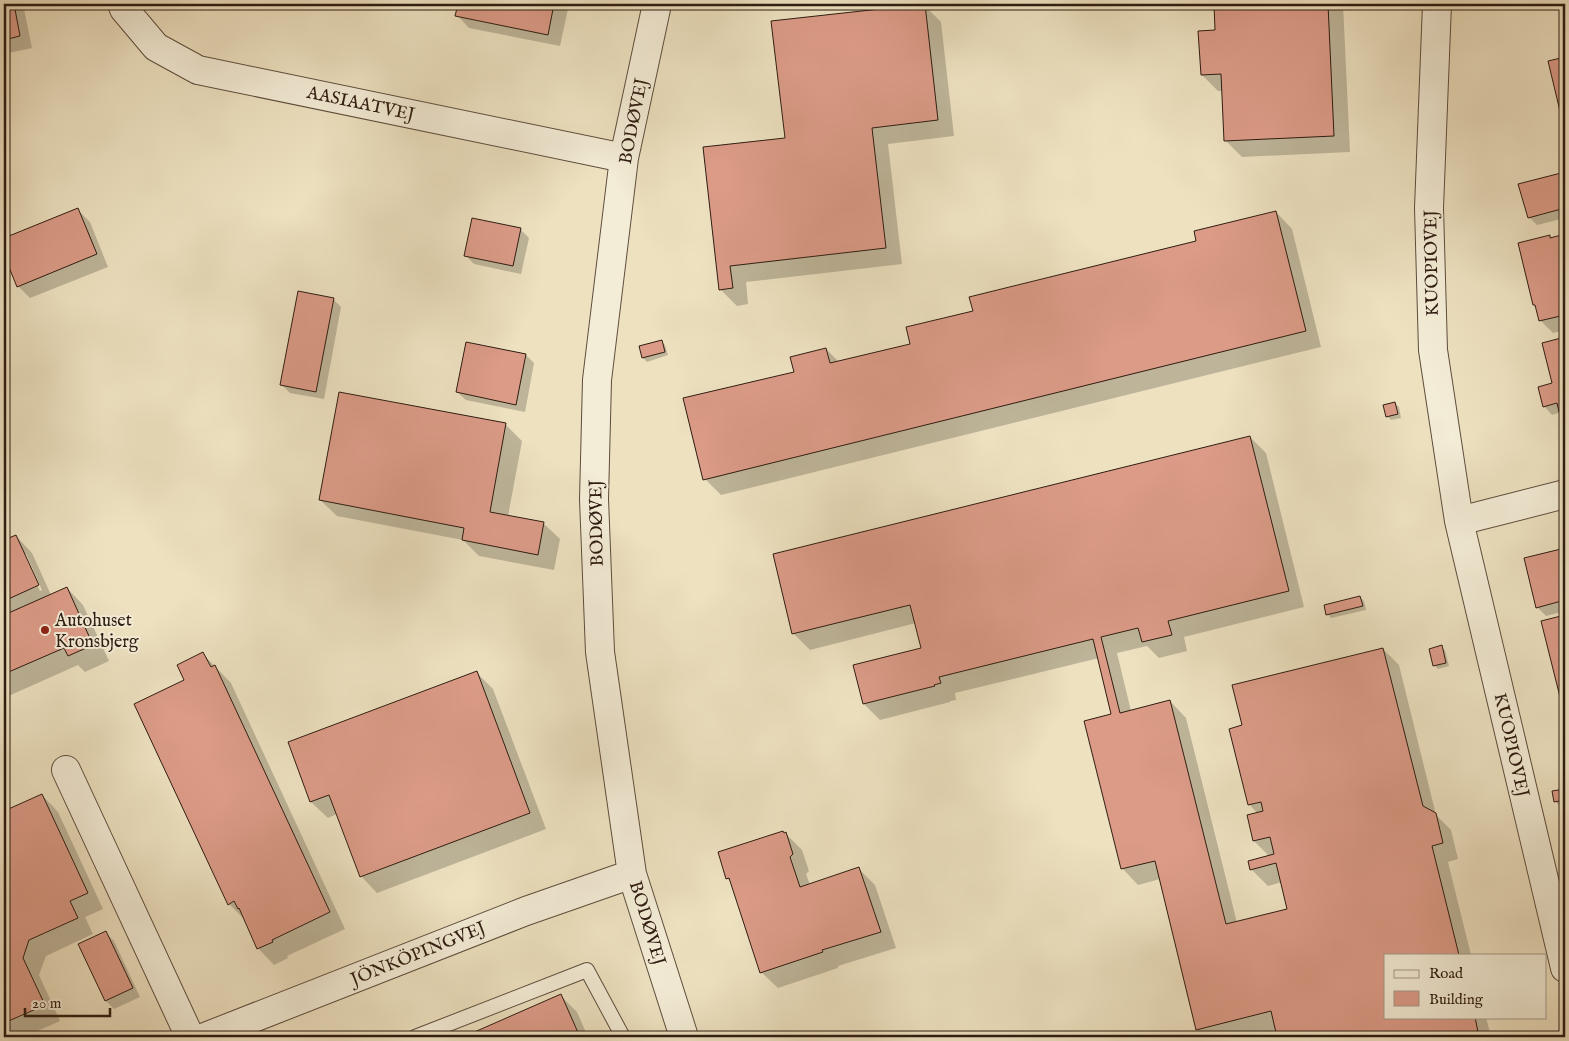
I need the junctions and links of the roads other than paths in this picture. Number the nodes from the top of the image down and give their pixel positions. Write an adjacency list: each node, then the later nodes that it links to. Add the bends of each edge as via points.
1 (122, 4): 4 (street, AASIAATVEJ, via 156,47 198,70)
2 (657, 4): 4 (street, BODØVEJ)
3 (1437, 4): 6 (street, KUOPIOVEJ, via 1429,208 1433,350)
4 (624, 158): 8 (street, BODØVEJ, via 597,380 594,499 600,652)
5 (1565, 494): 6 (street)
6 (1459, 521): 9 (street, KUOPIOVEJ)
7 (66, 770): 10 (street)
8 (632, 874): 11 (street, JÖNKÖPINGVEJ, via 526,911); 14 (street, BODØVEJ)
9 (1565, 968)
10 (190, 1037)
11 (205, 1037)
12 (415, 1037): 13 (lane, via 586,970)
13 (623, 1037)
14 (684, 1037)

